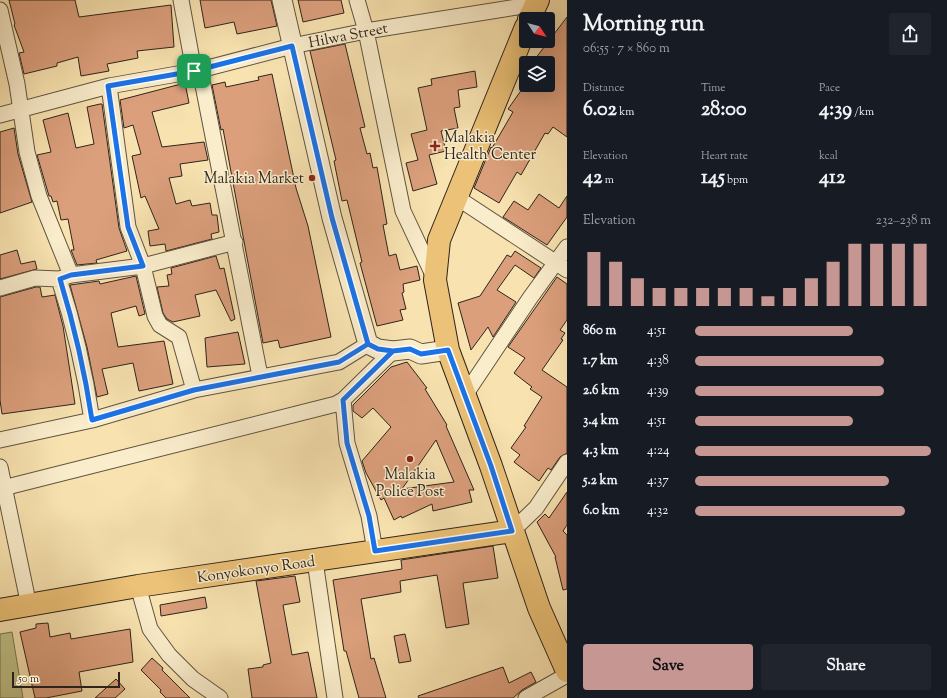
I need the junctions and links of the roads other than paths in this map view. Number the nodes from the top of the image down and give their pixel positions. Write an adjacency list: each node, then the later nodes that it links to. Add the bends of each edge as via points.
1 (181, 0): 9 (street)
2 (282, 0): 8 (street)
3 (357, 0): 6 (street)
4 (534, 8): 6 (street, Hilwa Street)
5 (0, 10): 11 (street)
6 (366, 30): 8 (street, Hilwa Street); 19 (street, via 403,211)
7 (519, 44): 13 (main road)
8 (292, 46): 9 (street, Hilwa Street); 21 (street, via 332,218)
9 (197, 71): 10 (street, Hilwa Street); 14 (street)
10 (108, 86): 11 (street, Hilwa Street); 16 (street, via 128,227)
11 (21, 110): 12 (street, Hilwa Street); 18 (street, via 27,152)
12 (0, 115)
13 (456, 196): 17 (street); 19 (main road, via 439,240)
14 (235, 242): 16 (street); 24 (street)
15 (567, 247): 17 (street)
16 (143, 266): 18 (street); 25 (street, via 155,316 160,325 179,337)
17 (562, 267): 26 (street, via 530,298)
18 (65, 277): 20 (street, via 35,278); 28 (street, via 68,306)
19 (435, 280): 22 (main road)
20 (0, 288)
21 (368, 344): 23 (street, via 378,349); 24 (street, via 339,362)
22 (448, 350): 23 (street, via 421,354 410,349); 26 (main road)
23 (393, 351): 27 (street)
24 (260, 376): 25 (street)
25 (194, 390): 28 (street)
26 (465, 395): 33 (main road)
27 (343, 400): 32 (street, via 336,404); 34 (street, via 347,443 369,516)
28 (92, 420): 29 (street)
29 (0, 440)
30 (567, 462): 33 (street, via 536,508)
31 (0, 468): 32 (street)
32 (3, 488): 37 (street)
33 (512, 531): 34 (main road, Konyokonyo Road); 39 (main road, via 539,608)
34 (375, 551): 35 (main road, Konyokonyo Road)
35 (315, 561): 36 (main road, Konyokonyo Road); 42 (street)
36 (138, 586): 37 (main road, Konyokonyo Road); 41 (street, via 150,630 193,680)
37 (29, 606): 38 (main road, Konyokonyo Road)
38 (0, 610)
39 (567, 671)
40 (567, 675): 43 (street)
41 (220, 698)
42 (335, 698)
43 (526, 698)

